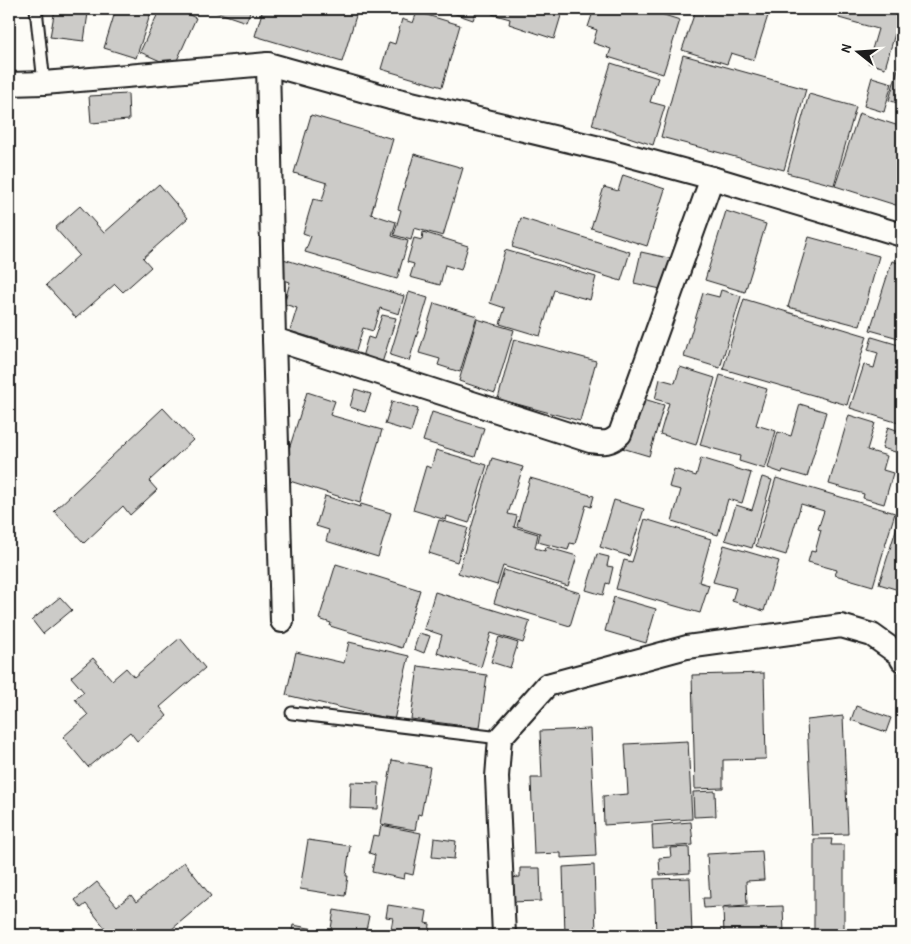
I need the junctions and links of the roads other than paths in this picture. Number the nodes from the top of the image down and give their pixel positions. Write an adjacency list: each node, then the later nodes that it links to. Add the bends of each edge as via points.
1 (36, 9): 3 (lane)
2 (268, 64): 3 (street); 5 (street, via 390,98); 7 (street)
3 (44, 83): 4 (street)
4 (9, 84)
5 (712, 178): 6 (street); 7 (street, via 620,434 606,443 590,441)
6 (902, 234)
7 (274, 338): 8 (street)
8 (282, 621)
9 (902, 660): 11 (street, via 900,655 872,635 841,626 687,647 547,685)
10 (292, 713): 11 (lane)
11 (500, 738): 12 (street, via 497,777)
12 (504, 935)

